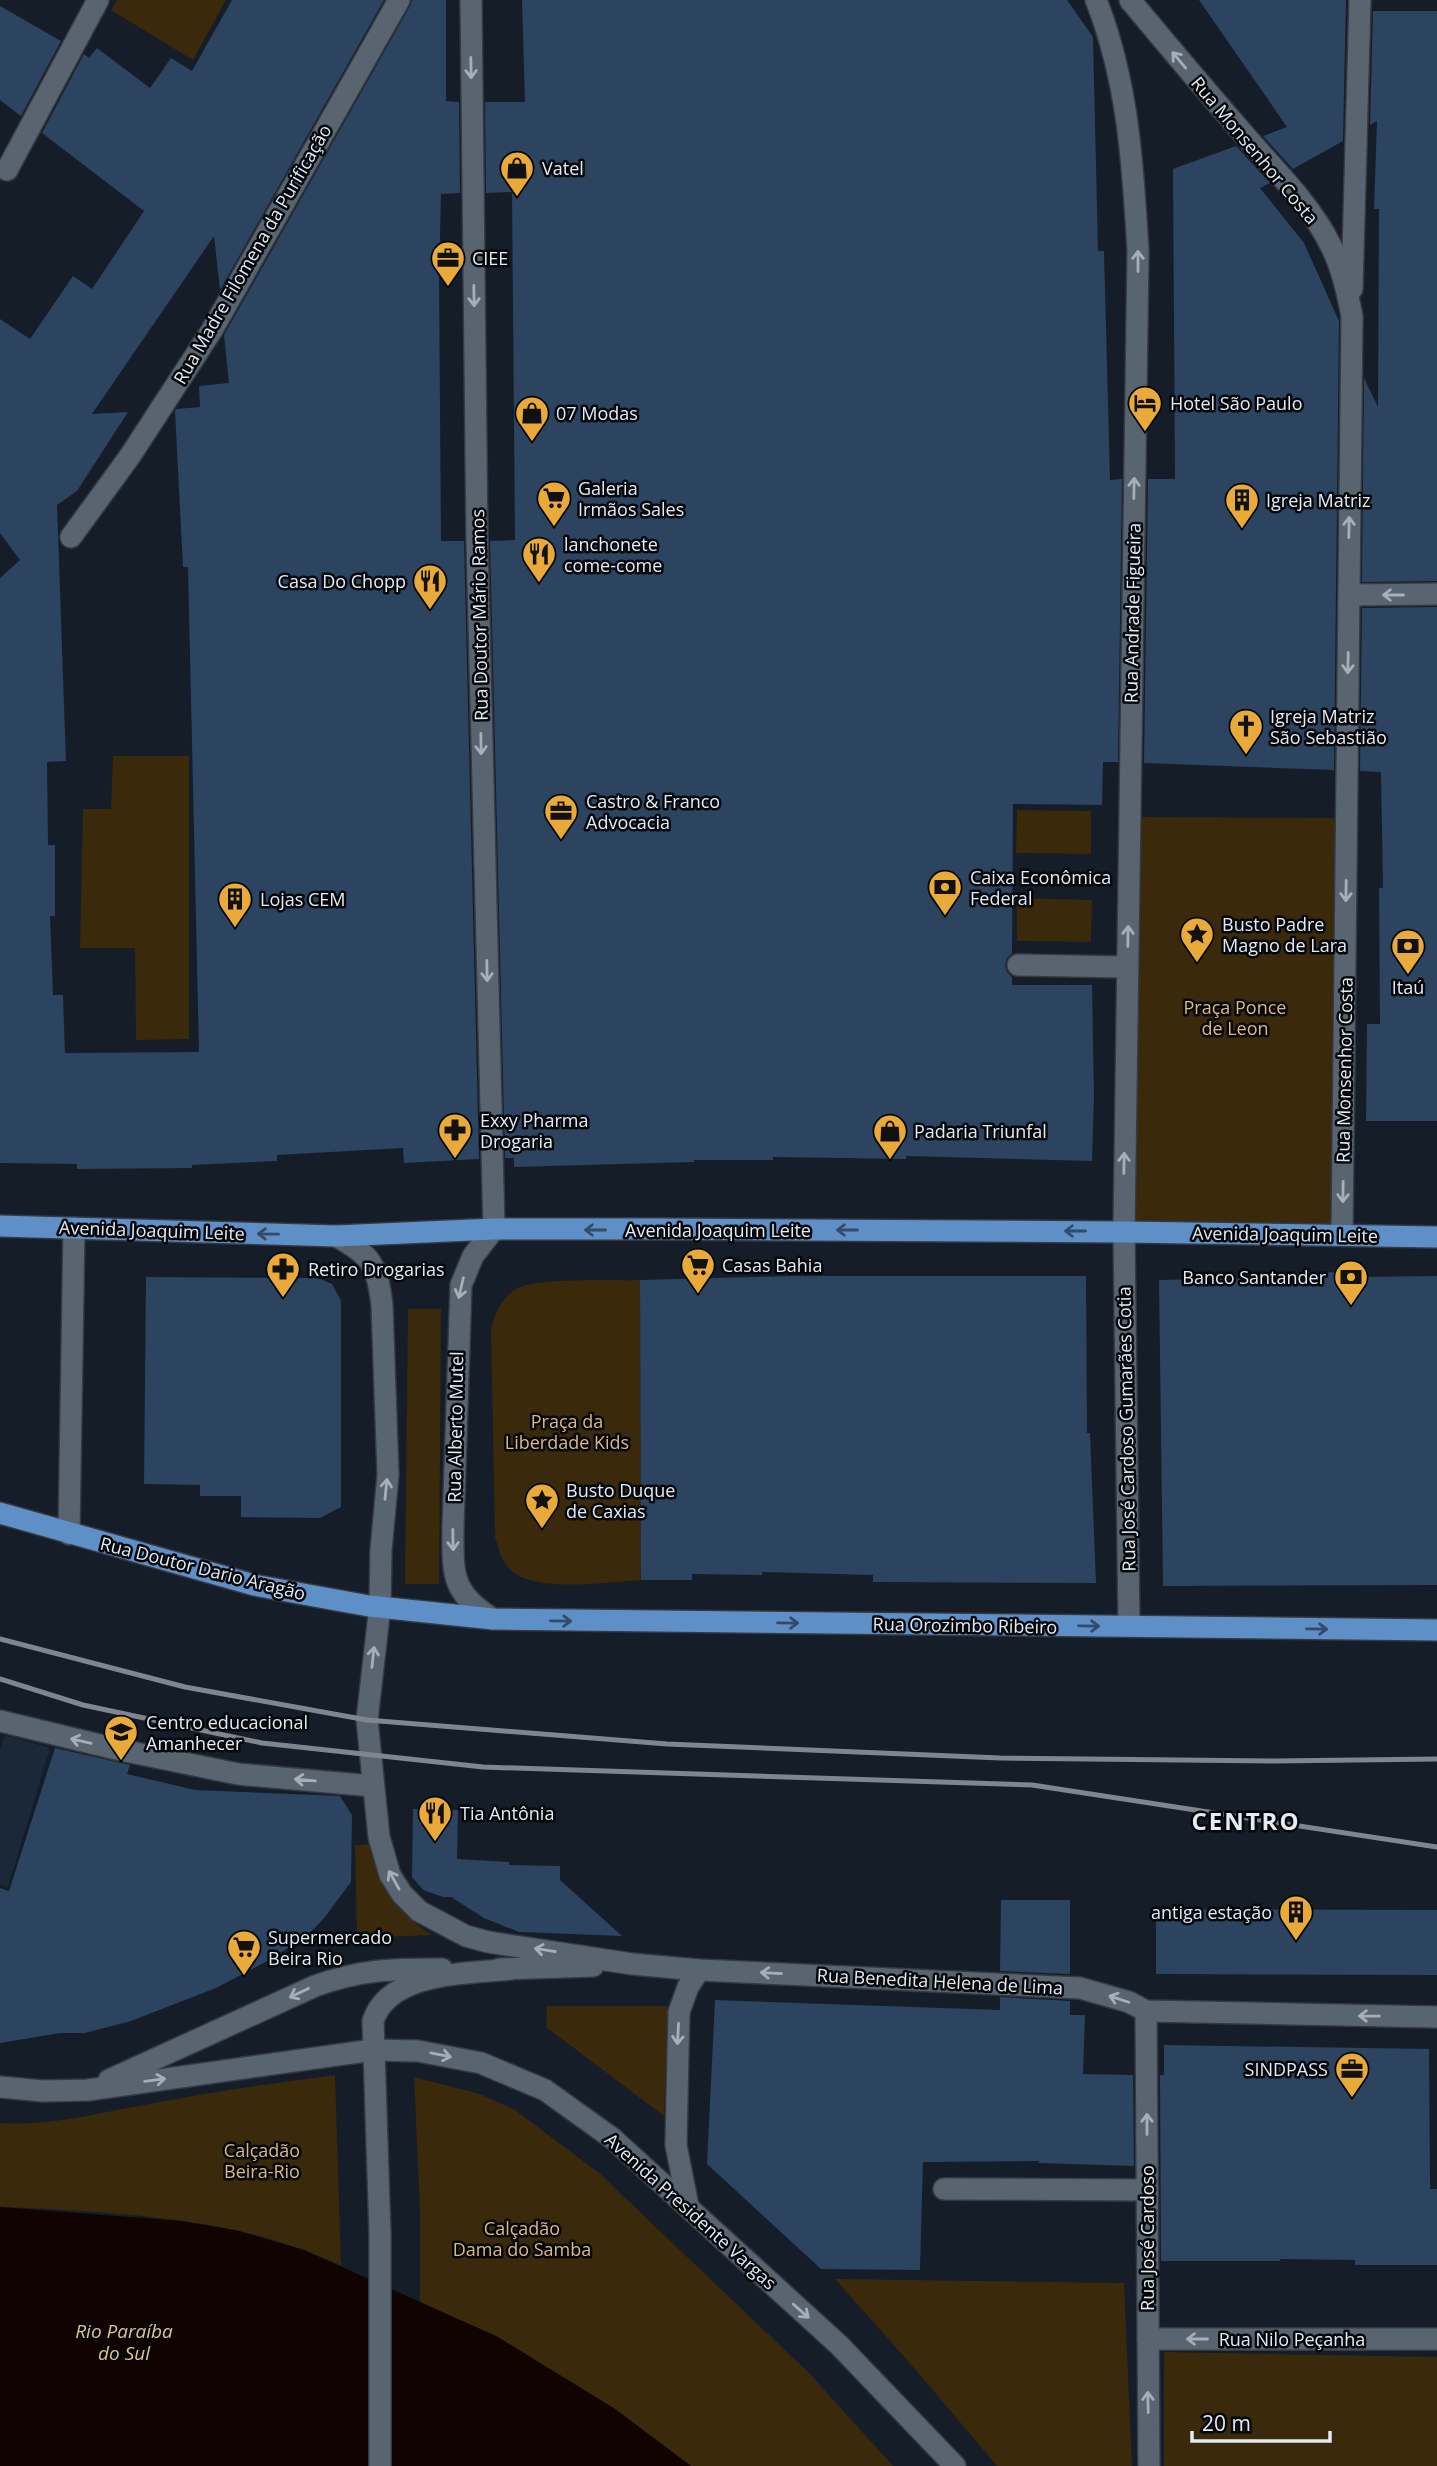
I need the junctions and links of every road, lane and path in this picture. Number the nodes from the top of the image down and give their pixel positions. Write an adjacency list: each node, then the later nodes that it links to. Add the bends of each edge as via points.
1 (98, 0): 7 (street)
2 (399, 0): 9 (street, Rua Madre Filomena da Purificação, via 212,330)
3 (471, 0): 16 (street, Rua Doutor Mário Ramos, one-way to 16, via 477,540)
4 (1097, 0): 13 (street, Rua Andrade Figueira, one-way to 4, via 1138,251 1126,106)
5 (1130, 0): 8 (street, Rua Monsenhor Costa, one-way to 5, via 1339,265 1318,225)
6 (1360, 0): 8 (street, Rua Monsenhor Costa)
7 (7, 170)
8 (1352, 316): 11 (street, Rua Monsenhor Costa, one-way to 8)
9 (71, 537)
10 (1437, 594): 11 (street, one-way to 11)
11 (1349, 595): 18 (street, Rua Monsenhor Costa, one-way to 18)
12 (1018, 965): 13 (street)
13 (1127, 967): 17 (street, Rua Andrade Figueira, one-way to 13)
14 (0, 1226): 15 (main road, Avenida Joaquim Leite)
15 (74, 1228): 19 (main road, Avenida Joaquim Leite, one-way to 15); 22 (street)
16 (494, 1229): 17 (main road, Avenida Joaquim Leite, one-way to 16); 19 (main road, Avenida Joaquim Leite); 24 (street, Rua Alberto Mutel, one-way to 24, via 473,1256 460,1294 453,1527 458,1587 473,1607)
17 (1124, 1232): 18 (main road, Avenida Joaquim Leite); 25 (street, Rua José Cardoso Gumarães Cotia)
18 (1342, 1235): 20 (main road, Avenida Joaquim Leite)
19 (336, 1236): 23 (street, one-way to 19, via 388,1460 382,1305 379,1282 367,1256)
20 (1437, 1237)
21 (0, 1513): 22 (main road, Rua Doutor Dario Aragão)
22 (69, 1534): 23 (main road, Rua Doutor Dario Aragão, via 254,1585)
23 (380, 1606): 24 (main road, Rua Doutor Dario Aragão); 28 (street, Rua Benedita Helena de Lima, one-way to 23, via 367,1720)
24 (492, 1619): 25 (main road, Rua Orozimbo Ribeiro, one-way to 25)
25 (1129, 1626): 26 (main road, Rua Orozimbo Ribeiro, one-way to 26)
26 (1437, 1630)
27 (0, 1721): 28 (street, one-way to 27, via 237,1773)
28 (373, 1786): 29 (street, Rua Benedita Helena de Lima, one-way to 28, via 488,1942 443,1926 419,1911 390,1875)
29 (632, 1964): 30 (street); 31 (street, Rua Benedita Helena de Lima)
30 (511, 1969): 34 (street, via 447,1976 398,1990 376,2012); 36 (street, one-way to 36, via 400,1969 338,1978)
31 (699, 1970): 32 (street, Rua Benedita Helena de Lima, one-way to 31, via 1080,1988); 39 (street, one-way to 39, via 679,2012 675,2106)
32 (1146, 2011): 33 (street, Rua Benedita Helena de Lima, one-way to 32); 38 (street, Rua José Cardoso, one-way to 32)
33 (1437, 2017)
34 (373, 2050): 36 (street, Avenida Presidente Vargas, one-way to 34); 39 (street, Avenida Presidente Vargas, one-way to 39, via 418,2050 481,2063 545,2090 612,2138); 42 (street, via 380,2234)
35 (0, 2087): 36 (street, Avenida Presidente Vargas)
36 (88, 2090)
37 (944, 2189): 38 (street)
38 (1147, 2190): 40 (street, Rua José Cardoso)
39 (688, 2206): 43 (street, Avenida Presidente Vargas, one-way to 43, via 839,2345)
40 (1148, 2339): 41 (street, Rua Nilo Peçanha, one-way to 40); 44 (street, Rua José Cardoso, one-way to 40)
41 (1437, 2339)
42 (380, 2466)
43 (955, 2466)
44 (1149, 2466)

